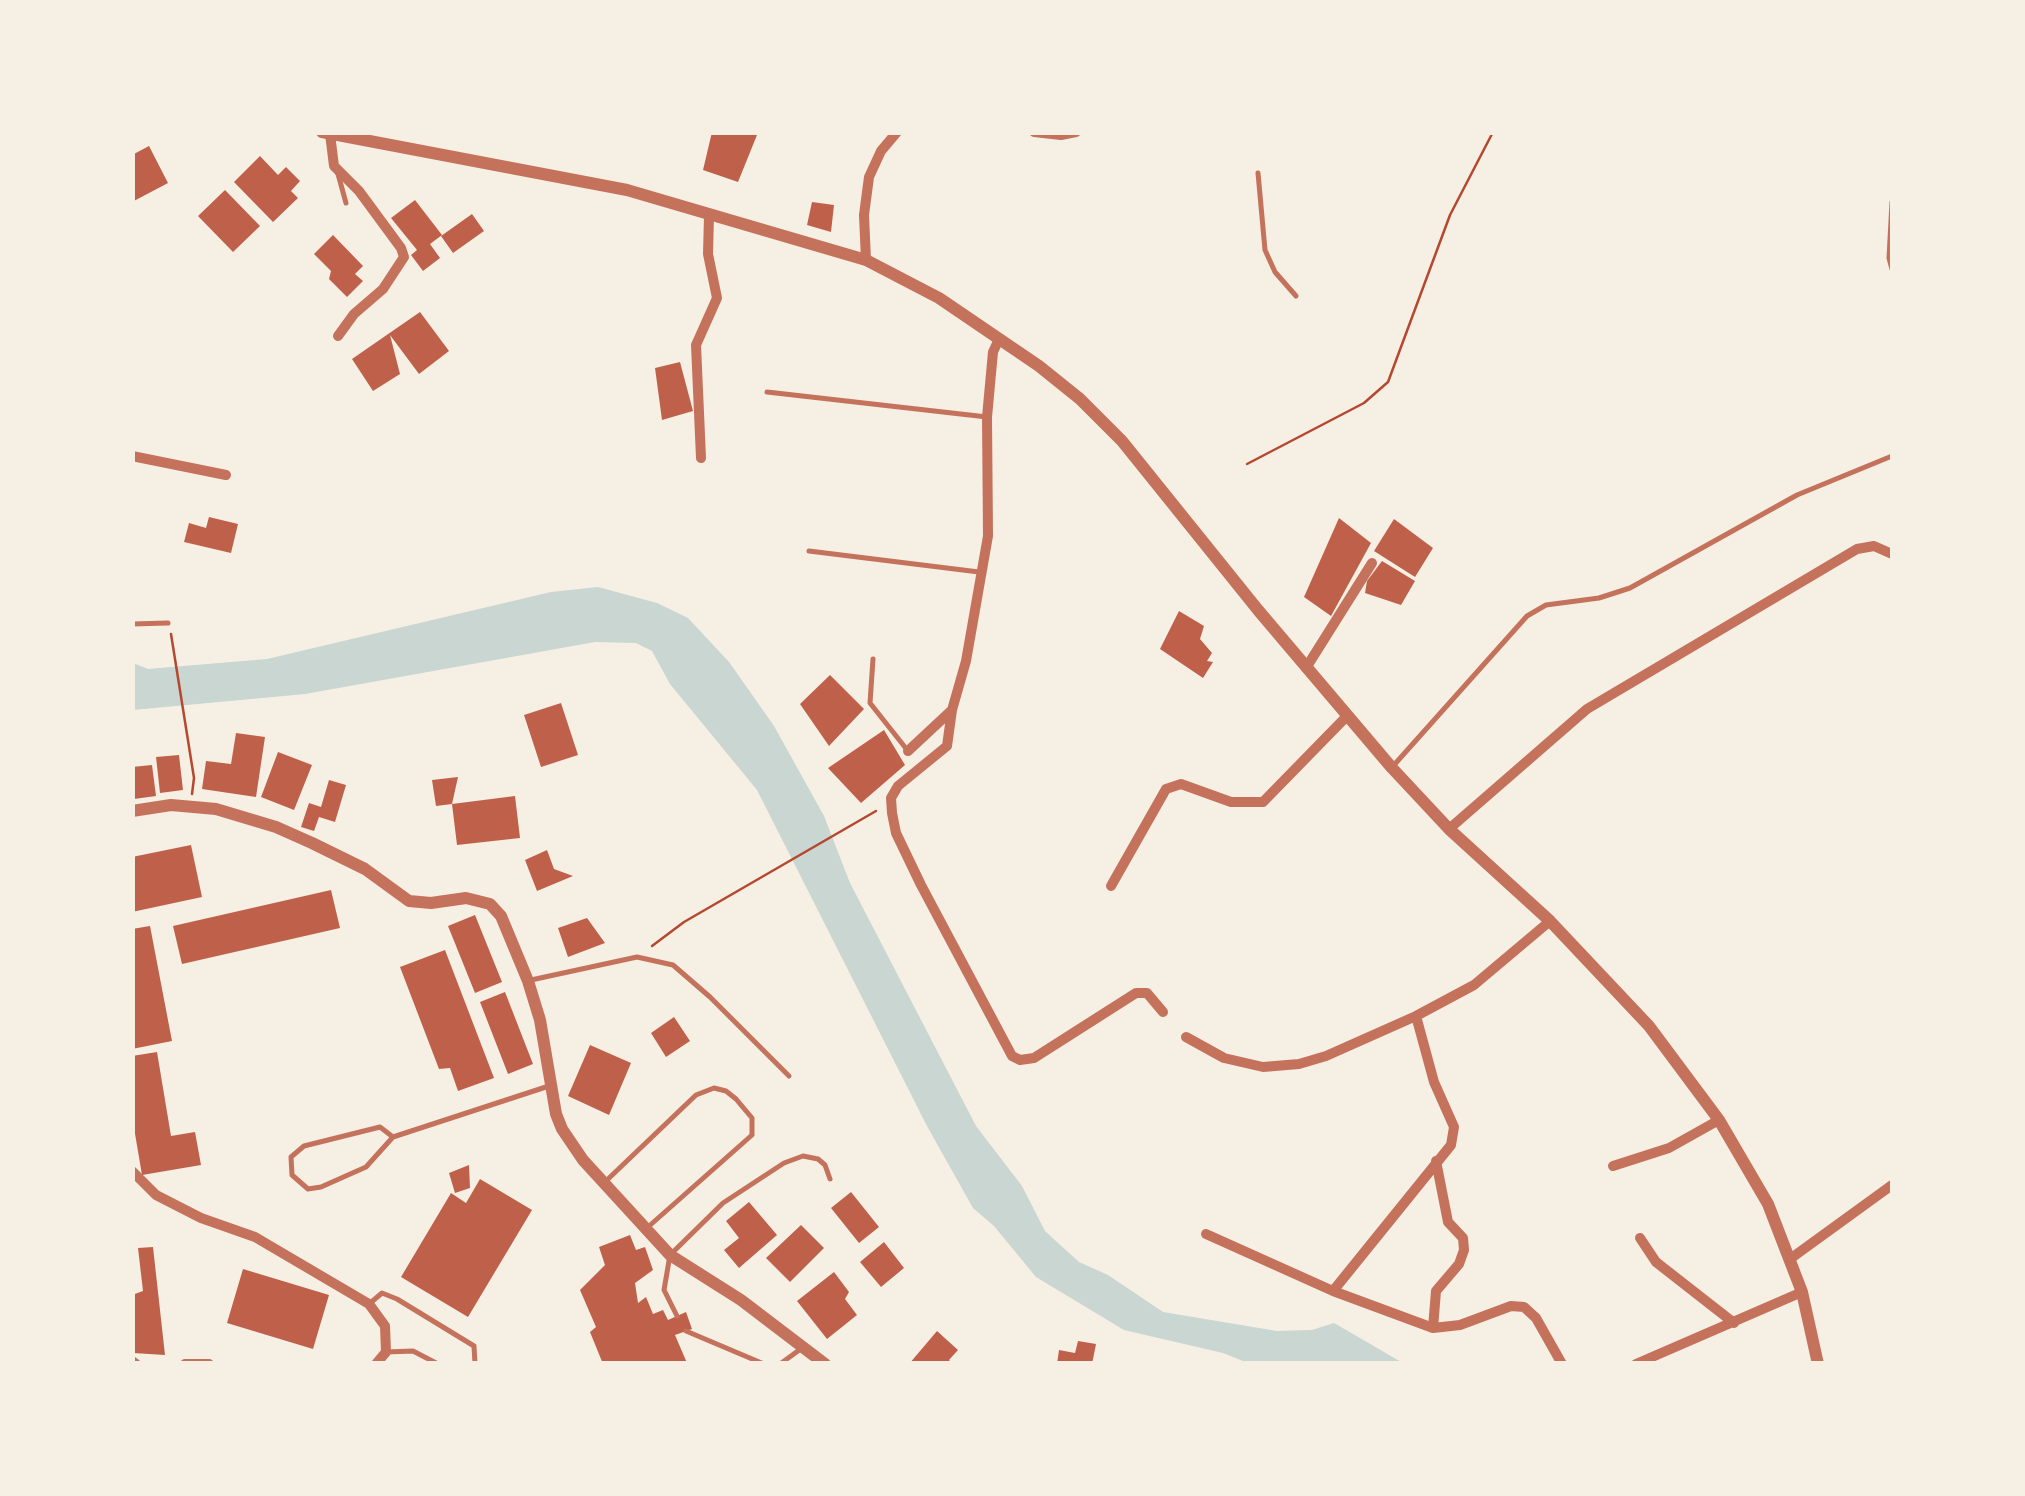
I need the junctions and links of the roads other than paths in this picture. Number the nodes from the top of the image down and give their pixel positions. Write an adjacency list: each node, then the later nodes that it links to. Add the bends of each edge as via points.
1 (897, 132): 11 (street, via 869,177)
2 (1034, 132): 5 (street)
3 (1076, 132): 5 (street)
4 (326, 133): 6 (street); 10 (street, via 627,190)
5 (1062, 134)
6 (338, 171): 9 (lane); 14 (street, via 360,191 404,257)
7 (1258, 174): 13 (lane, via 1265,250)
8 (1892, 202): 12 (lane)
9 (346, 204)
10 (709, 216): 11 (street); 20 (street, via 717,298 696,345)
11 (866, 260): 15 (street, via 940,298)
12 (1892, 269)
13 (1296, 296)
14 (338, 336)
15 (999, 339): 17 (street); 29 (street, via 1080,399 1122,441)
16 (767, 392): 17 (lane)
17 (987, 417): 25 (street)
18 (132, 456): 21 (street)
19 (1892, 456): 33 (lane, via 1797,494 1630,588 1546,604 1527,616)
20 (700, 458)
21 (226, 476)
22 (809, 551): 25 (lane)
23 (1892, 554): 35 (street, via 1874,546 1857,549 1587,709)
24 (1372, 563): 29 (street)
25 (982, 572): 30 (street)
26 (168, 622): 27 (lane)
27 (132, 624)
28 (873, 659): 32 (lane, via 870,703)
29 (1306, 668): 31 (street)
30 (952, 710): 32 (street); 39 (street, via 946,746 898,786 892,812 920,885 1012,1056 1034,1058 1136,993 1150,996)
31 (1347, 716): 33 (street); 36 (street, via 1263,802 1232,802 1188,786 1166,789)
32 (908, 751)
33 (1392, 768): 35 (street)
34 (132, 811): 38 (street, via 171,805 216,809 365,869 410,902 481,900 501,916)
35 (1450, 829): 37 (street)
36 (1110, 886)
37 (1550, 921): 40 (street, via 1474,985); 44 (street, via 1649,1026)
38 (528, 981): 42 (lane, via 637,958 665,962); 43 (street)
39 (1163, 1012)
40 (1416, 1016): 41 (street, via 1326,1056 1281,1066 1224,1058); 46 (street, via 1454,1126 1451,1145)
41 (1186, 1037)
42 (789, 1076)
43 (550, 1086): 45 (lane); 50 (street, via 562,1129)
44 (1719, 1120): 47 (street, via 1669,1148); 56 (street, via 1768,1204)
45 (393, 1137): 45 (lane, via 366,1167 320,1187 308,1188 292,1175 291,1157 304,1146 380,1127)
46 (1436, 1161): 57 (street); 62 (street, via 1448,1222 1463,1238 1464,1250 1436,1291)
47 (1613, 1166)
48 (132, 1170): 59 (street, via 156,1195 255,1236)
49 (830, 1180): 55 (lane, via 818,1159 784,1163 722,1203)
50 (604, 1184): 52 (street); 52 (lane, via 696,1094 714,1088 736,1100 752,1118 752,1135)
51 (1892, 1185): 56 (street)
52 (646, 1229): 55 (street)
53 (1206, 1234): 57 (street)
54 (1640, 1238): 61 (street, via 1656,1262)
55 (670, 1255): 60 (lane, via 664,1290); 64 (street)
56 (1790, 1259): 58 (street)
57 (1333, 1291): 62 (street)
58 (1802, 1292): 61 (street); 76 (street)
59 (369, 1304): 65 (street, via 385,1326); 70 (lane, via 382,1293 396,1299 474,1346)
60 (676, 1316)
61 (1734, 1322): 75 (street)
62 (1433, 1328): 74 (street, via 1524,1308)
63 (686, 1331): 71 (lane)
64 (803, 1347): 72 (lane); 73 (street)
65 (386, 1352): 68 (street); 69 (lane, via 413,1351)
66 (185, 1364): 67 (street)
67 (209, 1364)
68 (376, 1364)
69 (438, 1364)
70 (475, 1364)
71 (764, 1364)
72 (780, 1364)
73 (824, 1364)
74 (1562, 1364)
75 (1636, 1364)
76 (1818, 1364)

